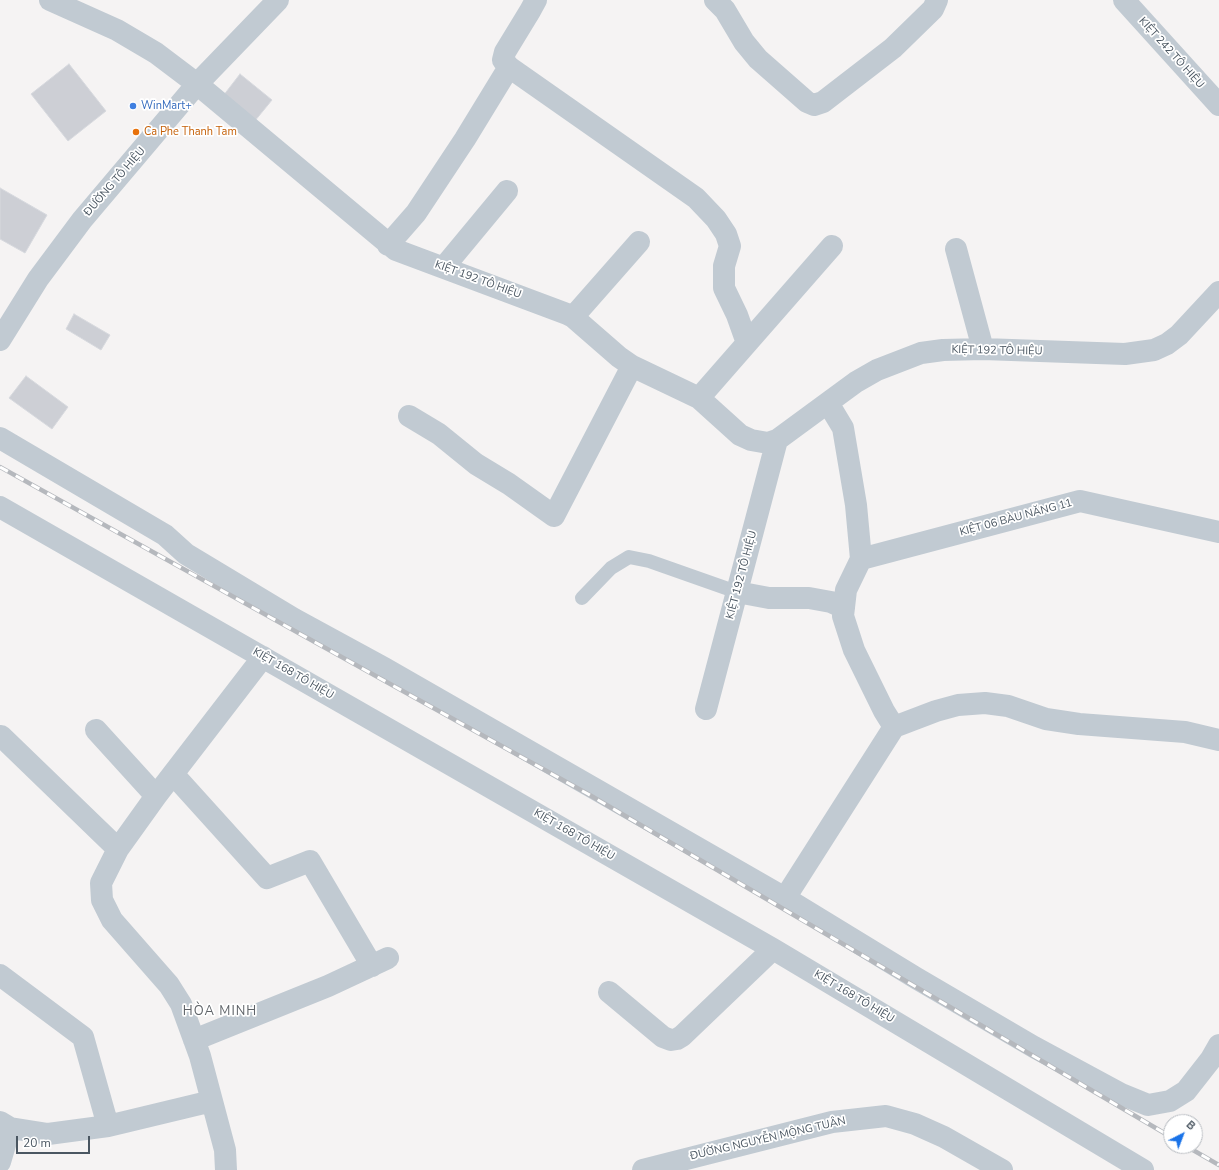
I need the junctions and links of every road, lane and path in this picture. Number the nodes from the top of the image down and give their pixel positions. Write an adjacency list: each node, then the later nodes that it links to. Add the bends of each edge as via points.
1 (50, 0): 8 (street, KIỆT 192 TÔ HIỆU, via 117,30 156,53)
2 (278, 0): 8 (street, ĐƯỜNG TÔ HIỆU)
3 (536, 0): 7 (street, via 505,52 503,60)
4 (715, 0): 5 (street, via 725,10 744,42 758,59 807,102 814,105 823,102 893,48 933,9)
5 (937, 0)
6 (1124, 0): 9 (street, KIỆT 242 TÔ HIỆU)
7 (509, 67): 12 (street, via 416,213); 19 (street, via 696,198 716,219 730,246 724,266 724,288)
8 (197, 84): 12 (street, KIỆT 192 TÔ HIỆU); 18 (street, ĐƯỜNG TÔ HIỆU, via 82,220 38,279)
9 (1219, 105)
10 (507, 191): 15 (street)
11 (639, 242): 17 (street)
12 (388, 245): 15 (street, KIỆT 192 TÔ HIỆU)
13 (832, 246): 19 (street)
14 (956, 249): 20 (street)
15 (444, 267): 17 (street, KIỆT 192 TÔ HIỆU)
16 (1219, 292): 20 (street, KIỆT 192 TÔ HIỆU, via 1179,335 1154,350 1125,354)
17 (574, 317): 21 (street, KIỆT 192 TÔ HIỆU)
18 (0, 340)
19 (747, 343): 22 (street)
20 (983, 349): 23 (street, KIỆT 192 TÔ HIỆU, via 922,353 877,370)
21 (632, 366): 22 (street, KIỆT 192 TÔ HIỆU); 24 (street, via 554,516 476,464 439,434)
22 (699, 398): 26 (street, KIỆT 192 TÔ HIỆU, via 740,435 759,442)
23 (828, 403): 26 (street, KIỆT 192 TÔ HIỆU); 29 (street, via 843,428 856,505)
24 (409, 416)
25 (0, 438): 42 (street, via 165,535 186,554 294,619)
26 (777, 440): 30 (street, KIỆT 192 TÔ HIỆU)
27 (0, 507): 33 (street, KIỆT 168 TÔ HIỆU)
28 (1219, 532): 29 (street, KIỆT 06 BÀU NĂNG 11, via 1080,501)
29 (861, 559): 32 (street, via 846,590)
30 (737, 592): 31 (lane, via 649,561 629,557 612,568); 32 (street, via 769,598 816,599); 34 (street, KIỆT 192 TÔ HIỆU)
31 (582, 598)
32 (844, 608): 35 (street, via 843,616 854,650)
33 (262, 656): 39 (street); 43 (street, KIỆT 168 TÔ HIỆU)
34 (706, 709)
35 (894, 727): 38 (street, via 958,705 985,703 1008,706 1046,719 1185,732); 42 (street)
36 (96, 730): 40 (street)
37 (1, 736): 41 (street)
38 (1219, 740)
39 (173, 774): 40 (street); 46 (street, via 267,878 310,861 380,962 328,986)
40 (156, 796): 41 (street)
41 (118, 849): 46 (street, via 101,883 102,900 112,920 169,985 181,1004)
42 (785, 898): 47 (street, via 1034,1047 1121,1094 1148,1105 1170,1101 1186,1091)
43 (773, 949): 45 (street, via 677,1039 663,1037); 55 (street, KIỆT 168 TÔ HIỆU)
44 (0, 975): 50 (street, via 83,1036)
45 (609, 992)
46 (194, 1040): 48 (street)
47 (1216, 1056)
48 (212, 1101): 50 (street); 53 (street, via 225,1150)
49 (5, 1125): 50 (street, via 48,1134); 51 (street)
50 (108, 1126)
51 (0, 1162)
52 (648, 1169): 54 (street, ĐƯỜNG NGUYỄN MỘNG TUÂN, via 832,1122 886,1116 915,1124 944,1137)
53 (226, 1170)
54 (1002, 1170)
55 (1143, 1170)

